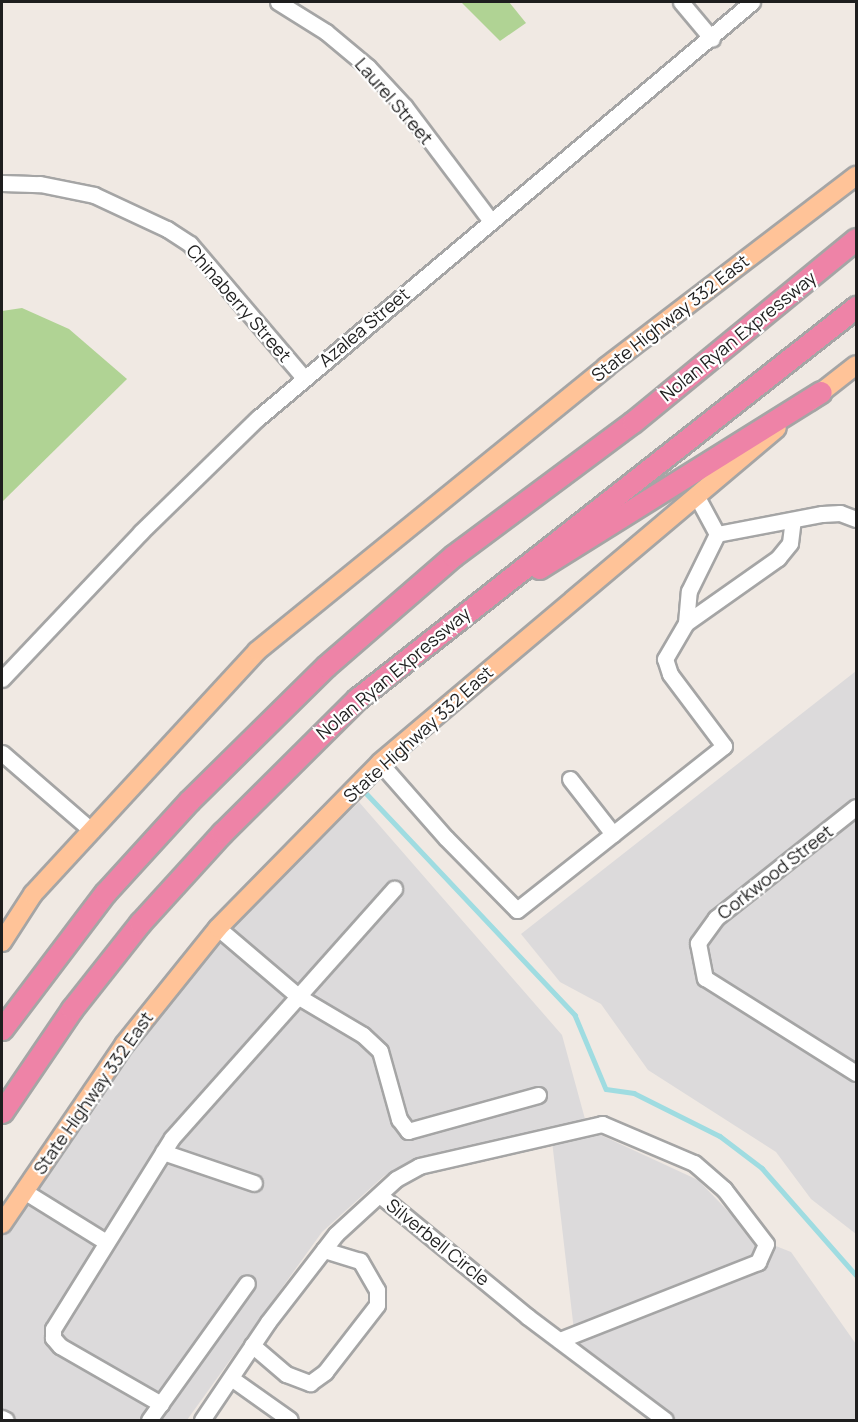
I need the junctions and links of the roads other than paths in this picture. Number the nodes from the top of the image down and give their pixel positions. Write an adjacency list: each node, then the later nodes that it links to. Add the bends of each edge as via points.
1 (278, 2): 7 (street, Laurel Street, via 326,32 368,67 405,107)
2 (681, 2): 4 (street)
3 (752, 2): 4 (street, Azalea Street)
4 (712, 39): 7 (street, Azalea Street)
5 (856, 176): 24 (main road, State Highway 332 East, via 606,367 257,651)
6 (2, 183): 11 (street, Chinaberry Street, via 40,184 94,195 167,229 190,244)
7 (491, 221): 11 (street, Azalea Street)
8 (856, 239): 30 (highway, Nolan Ryan Expressway, via 633,422 453,556 326,666 189,801 105,893)
9 (856, 308): 18 (highway, Nolan Ryan Expressway)
10 (856, 365): 12 (main road, State Highway 332 East)
11 (304, 378): 19 (street, Azalea Street, via 148,524)
12 (821, 392): 13 (main road, State Highway 332 East); 18 (highway)
13 (696, 495): 16 (street); 21 (main road, State Highway 332 East)
14 (856, 519): 15 (street, via 840,513)
15 (793, 520): 16 (street); 17 (street, via 790,543 778,558)
16 (717, 534): 17 (street, via 689,591)
17 (686, 623): 25 (street, via 665,659 670,674 724,746)
18 (447, 625): 33 (highway, Nolan Ryan Expressway, via 357,699 222,833 122,944)
19 (2, 679)
20 (2, 753): 24 (street)
21 (380, 763): 25 (street, via 516,910); 27 (main road, State Highway 332 East)
22 (570, 779): 25 (street)
23 (856, 807): 31 (street, Corkwood Street, via 716,918 698,943 705,978)
24 (92, 831): 28 (main road, State Highway 332 East, via 33,894)
25 (613, 834)
26 (394, 889): 29 (street)
27 (218, 928): 29 (street); 36 (main road, State Highway 332 East, via 124,1045)
28 (2, 942)
29 (298, 997): 32 (street, via 363,1035 380,1051 399,1119 408,1131); 34 (street)
30 (2, 1029)
31 (856, 1072)
32 (538, 1095)
33 (2, 1112)
34 (163, 1152): 35 (street); 39 (street)
35 (254, 1183)
36 (24, 1191): 38 (main road, State Highway 332 East); 39 (street)
37 (382, 1197): 40 (street, Silverbell Circle, via 359,1210); 42 (street, Silverbell Circle); 42 (street, via 396,1179 419,1166 602,1124 694,1163 724,1190 766,1244 758,1262)
38 (2, 1224)
39 (106, 1242): 45 (street, via 53,1329 53,1338 60,1346)
40 (324, 1250): 43 (street, Silverbell Circle); 43 (street, via 360,1261 375,1283 377,1305 324,1372 310,1383 286,1374)
41 (247, 1283): 45 (street)
42 (560, 1340): 51 (street, Silverbell Circle)
43 (252, 1345): 44 (street, Silverbell Circle)
44 (231, 1378): 49 (street, Silverbell Circle); 50 (street)
45 (161, 1404): 48 (street)
46 (2, 1418): 47 (street)
47 (6, 1420)
48 (149, 1420)
49 (202, 1420)
50 (290, 1420)
51 (665, 1420)

